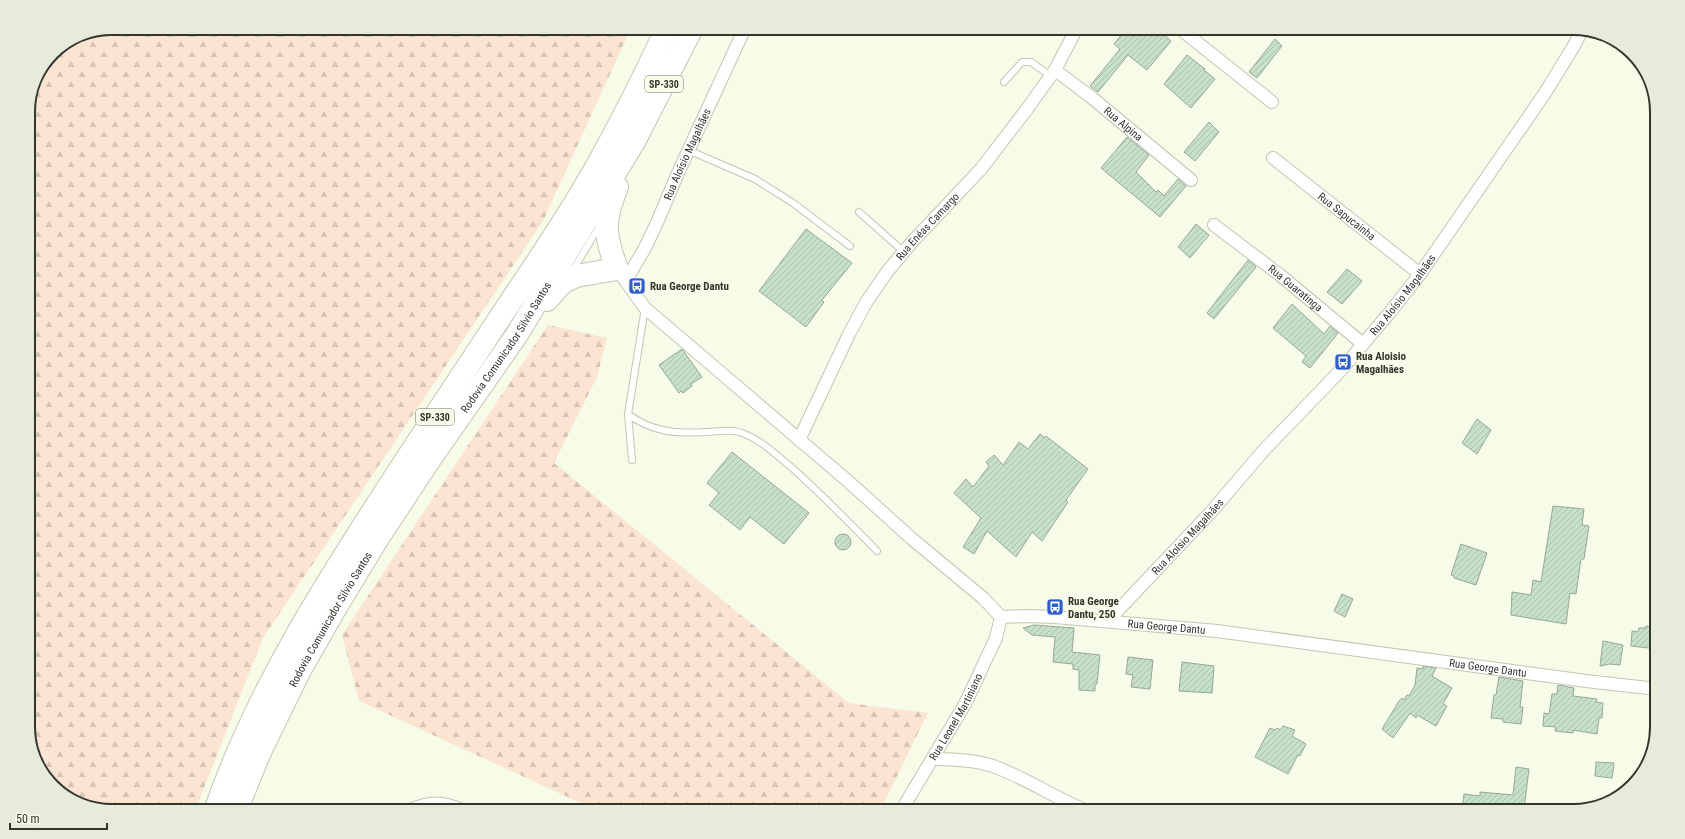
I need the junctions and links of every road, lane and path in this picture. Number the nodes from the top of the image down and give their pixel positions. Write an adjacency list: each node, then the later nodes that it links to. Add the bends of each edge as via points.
1 (663, 35): 33 (highway, Rodovia Comunicador Silvio Santos / SP-330, via 633,100 548,246 310,609 267,688 227,776)
2 (689, 35): 10 (highway, Rodovia Comunicador Silvio Santos / SP-330)
3 (742, 35): 11 (street, Rua Aloísio Magalhães)
4 (1073, 35): 7 (street, Rua Enéas Camargo)
5 (1188, 35): 9 (street)
6 (1579, 36): 20 (street, Rua Aloísio Magalhães, via 1545,93)
7 (1053, 73): 8 (lane, via 1031,62 1022,62); 13 (street, Rua Alpina, via 1091,97); 18 (street, Rua Enéas Camargo, via 981,169)
8 (1004, 82)
9 (1272, 102)
10 (635, 140): 14 (highway); 23 (highway, Rodovia Comunicador Silvio Santos / SP-330)
11 (688, 150): 17 (lane, via 755,179 794,202); 19 (street, Rua Aloísio Magalhães, via 645,248)
12 (1273, 158): 20 (street, Rua Sapucainha)
13 (1191, 180)
14 (608, 207): 19 (highway, via 606,231 609,247); 21 (lane, via 587,250)
15 (859, 212): 18 (lane)
16 (1214, 225): 24 (street, Rua Guaratinga, via 1280,275)
17 (850, 246)
18 (904, 252): 26 (street, Rua Enéas Camargo, via 867,301)
19 (622, 274): 21 (highway, via 584,273); 22 (street)
20 (1420, 274): 24 (street, Rua Aloísio Magalhães)
21 (563, 282): 23 (highway)
22 (645, 308): 25 (lane); 26 (street)
23 (516, 336): 34 (highway, Rodovia Comunicador Silvio Santos / SP-330, via 424,468 336,607 300,670 259,754)
24 (1363, 344): 30 (street, Rua Aloísio Magalhães)
25 (628, 414): 27 (lane); 28 (lane, via 641,423 663,430 738,432 757,440 800,475)
26 (799, 440): 29 (street, via 983,598)
27 (632, 460)
28 (877, 551)
29 (1001, 618): 30 (street, Rua George Dantu, via 1048,617); 32 (street, Rua Leonel Martiniano, via 996,638 973,687)
30 (1108, 621): 31 (street, Rua George Dantu, via 1217,631)
31 (1650, 688)
32 (933, 758): 37 (street, Rua Leonel Martiniano); 38 (street, via 980,762 993,766)
33 (217, 804)
34 (239, 804)
35 (427, 804): 36 (street)
36 (443, 804)
37 (905, 804)
38 (1072, 804)

